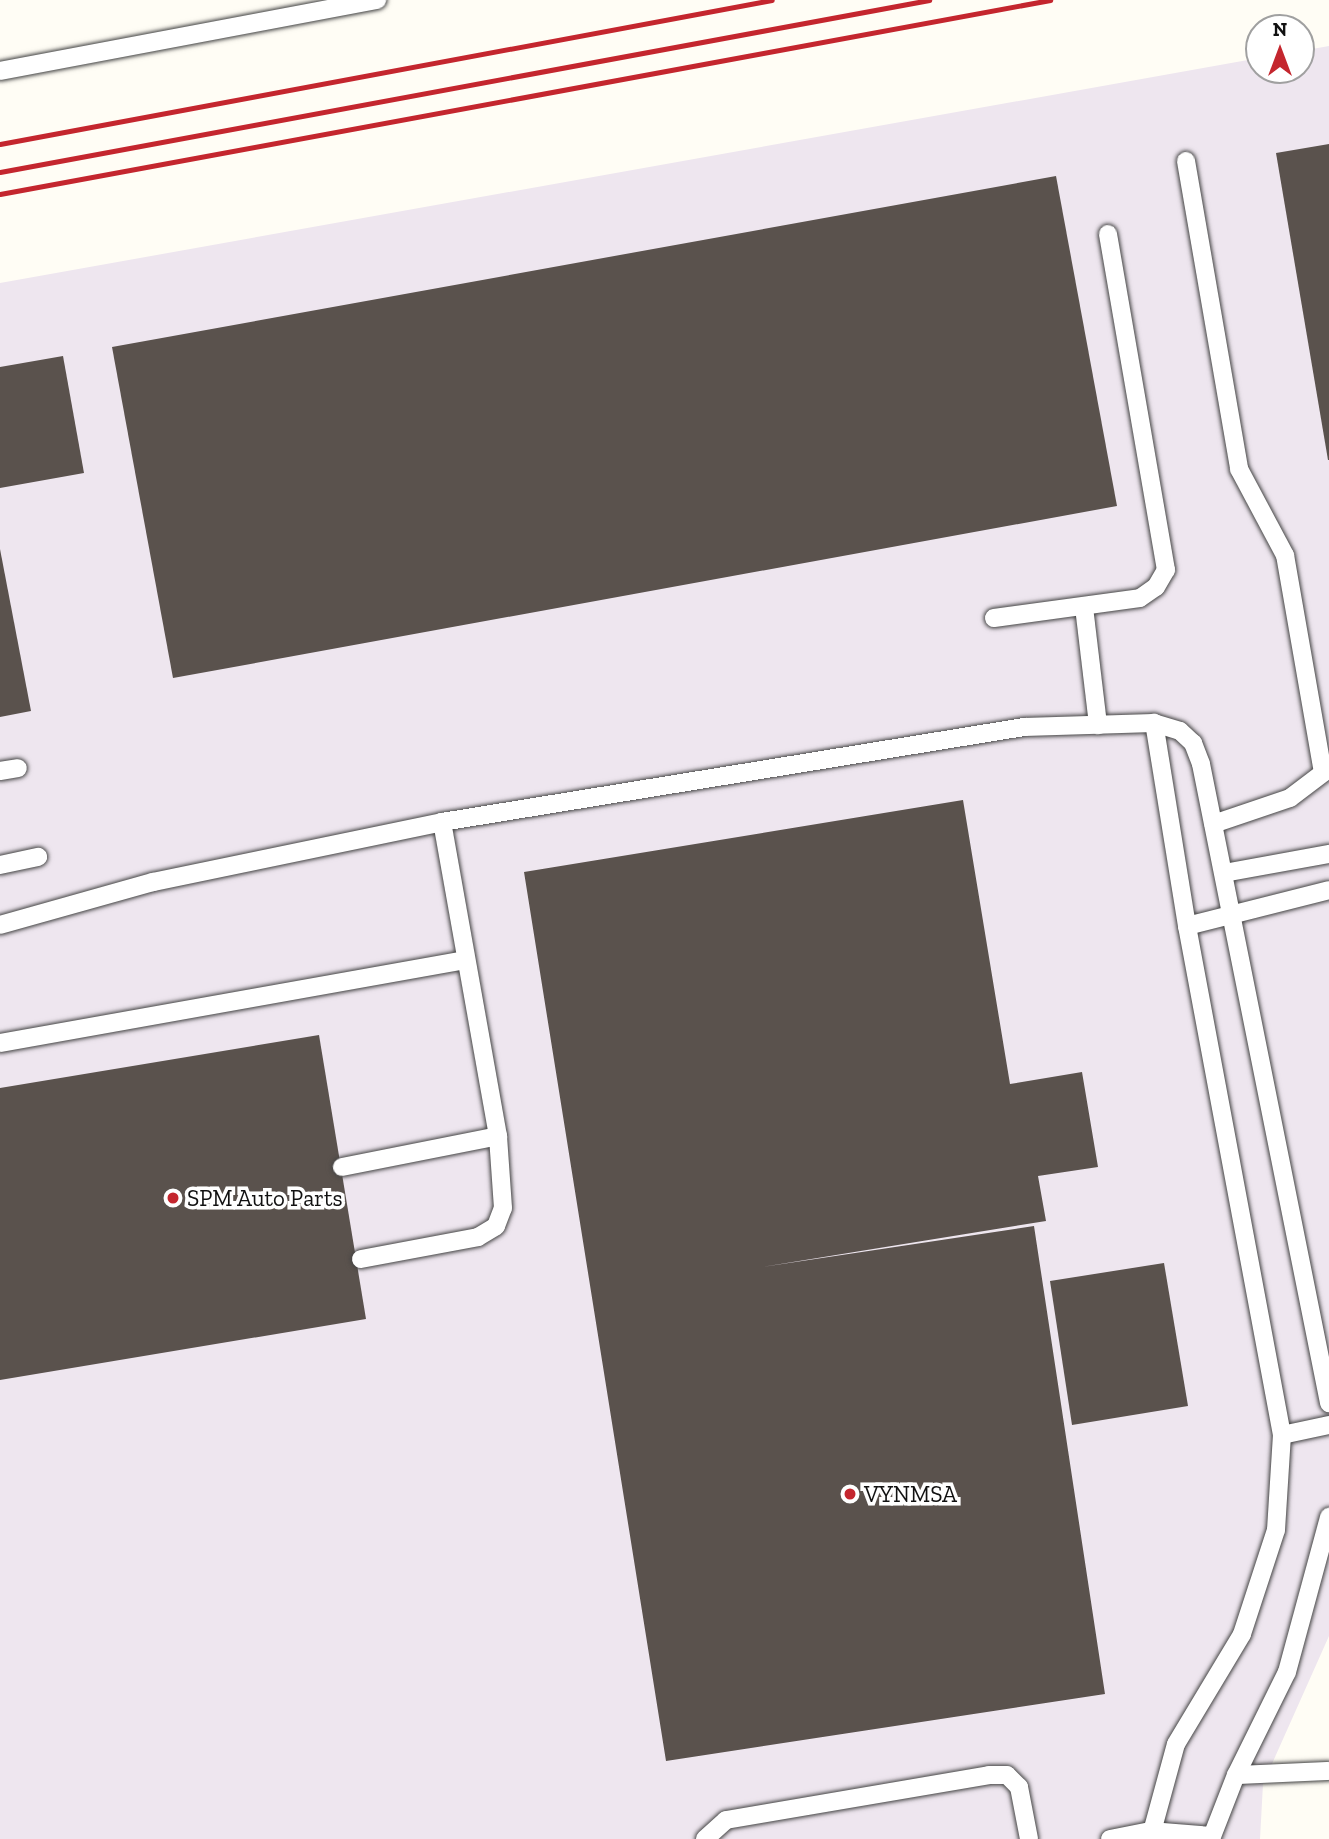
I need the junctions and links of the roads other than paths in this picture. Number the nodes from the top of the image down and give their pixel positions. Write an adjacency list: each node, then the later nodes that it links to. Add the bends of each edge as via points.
1 (377, 0): 2 (lane)
2 (0, 71)
3 (1186, 160): 12 (lane, via 1239,469 1285,555 1323,773 1290,798)
4 (1108, 234): 5 (lane, via 1166,570 1156,587 1140,598)
5 (1084, 607): 6 (lane); 8 (lane)
6 (994, 618)
7 (1154, 723): 8 (lane); 12 (lane, via 1180,732 1193,743); 20 (lane)
8 (1098, 725): 11 (lane, via 1024,727)
9 (18, 768): 10 (lane)
10 (0, 771)
11 (442, 822): 19 (lane, via 153,882); 21 (lane)
12 (1213, 824): 16 (lane)
13 (1329, 854): 16 (lane)
14 (38, 857): 15 (lane)
15 (0, 865)
16 (1224, 873): 18 (lane)
17 (1329, 890): 18 (lane)
18 (1233, 915): 20 (lane); 26 (lane)
19 (0, 925)
20 (1187, 926): 28 (lane)
21 (466, 960): 22 (lane); 23 (lane)
22 (0, 1043)
23 (498, 1136): 24 (lane); 25 (lane, via 503,1208 496,1226 478,1237)
24 (342, 1167)
25 (361, 1259)
26 (1329, 1403)
27 (1329, 1425): 28 (lane)
28 (1282, 1435): 32 (lane, via 1276,1530 1242,1634 1176,1744)
29 (1329, 1517): 31 (lane, via 1287,1672)
30 (1329, 1771): 31 (lane)
31 (1236, 1775): 33 (lane)
32 (1150, 1835): 33 (lane); 36 (lane)
33 (1211, 1838)
34 (705, 1839): 35 (lane, via 726,1820 1007,1775 1019,1787)
35 (1029, 1839)
36 (1110, 1839)

